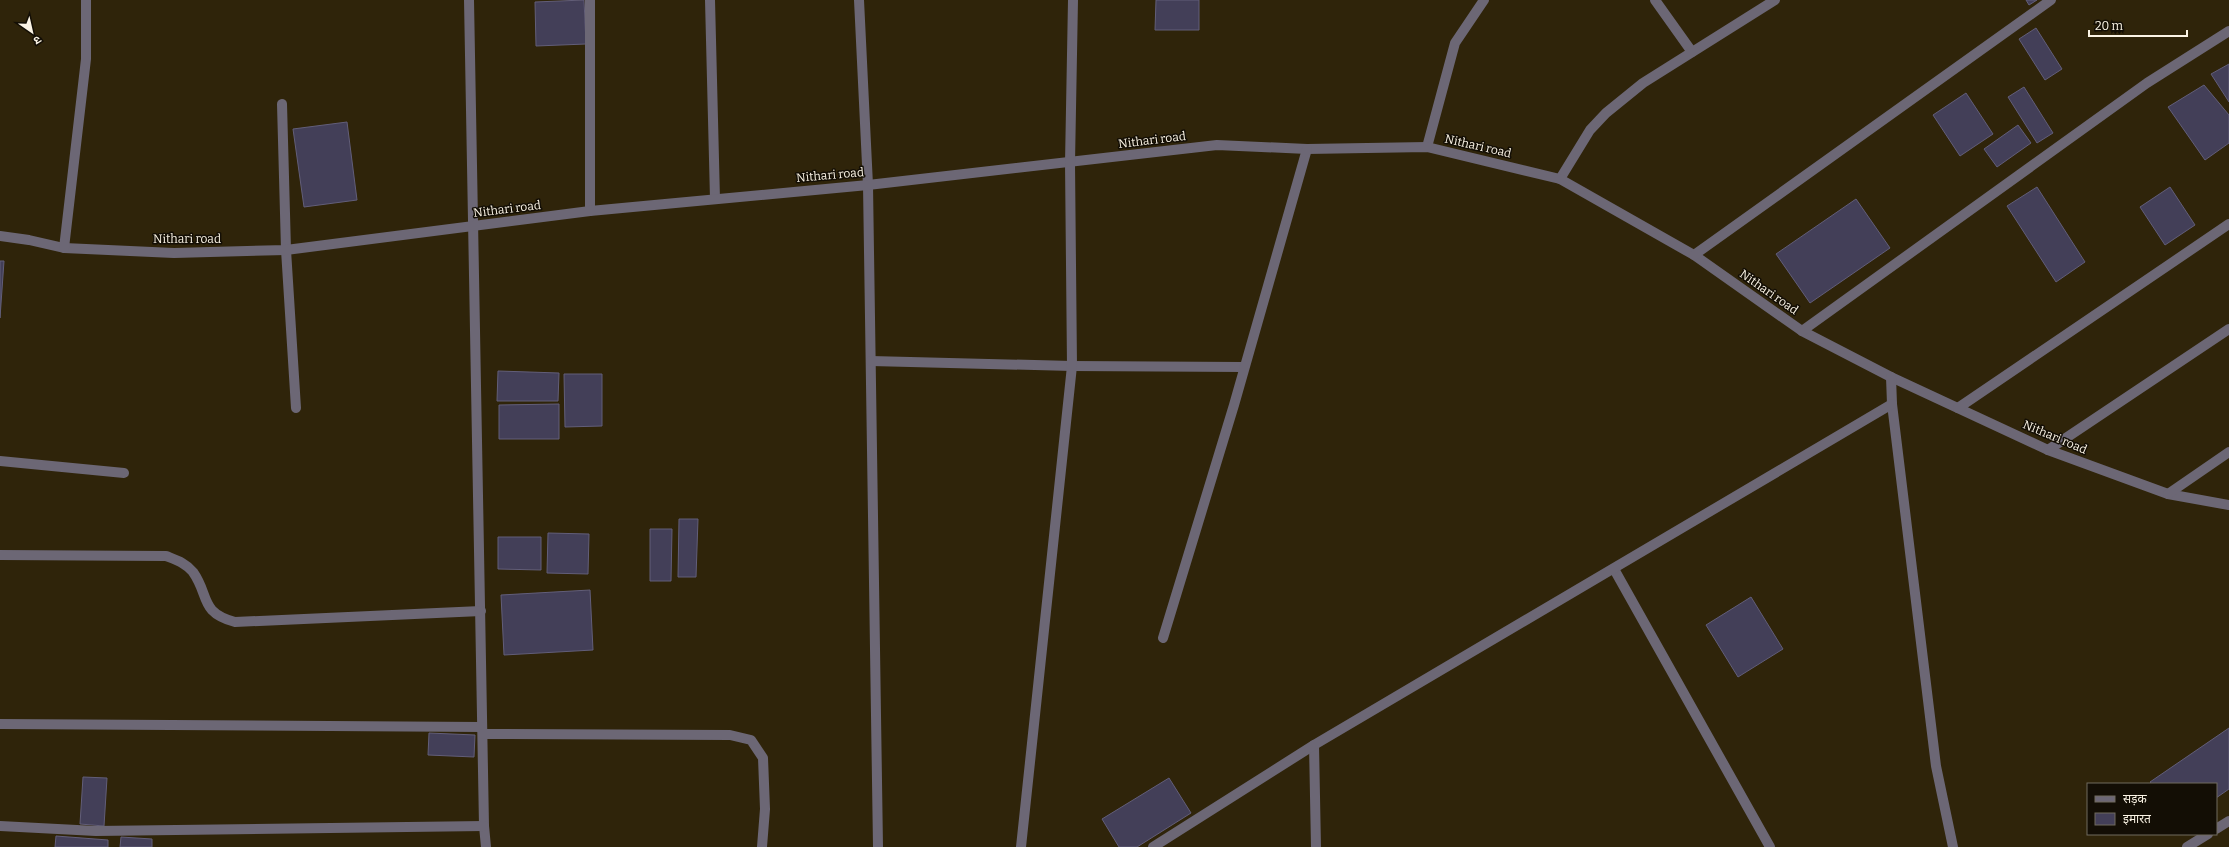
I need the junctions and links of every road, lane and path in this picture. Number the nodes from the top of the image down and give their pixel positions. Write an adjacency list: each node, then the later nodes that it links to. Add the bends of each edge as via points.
1 (86, 0): 24 (street, via 86,60)
2 (469, 0): 22 (street)
3 (590, 0): 20 (street)
4 (710, 0): 19 (street)
5 (859, 0): 18 (street)
6 (1073, 0): 16 (street)
7 (1484, 0): 14 (street, via 1455,43)
8 (1655, 0): 12 (street)
9 (1775, 0): 12 (street)
10 (2051, 0): 26 (street)
11 (2229, 31): 28 (street, via 2146,83)
12 (1692, 52): 17 (street, via 1643,84 1606,113 1590,130)
13 (282, 104): 25 (street)
14 (1427, 147): 15 (street, Nithari road); 17 (street, Nithari road)
15 (1307, 149): 16 (street, Nithari road, via 1216,145); 31 (street)
16 (1070, 163): 18 (street, Nithari road); 30 (street)
17 (1560, 179): 26 (street, Nithari road)
18 (868, 185): 19 (street, Nithari road); 29 (street)
19 (716, 199): 20 (street, Nithari road)
20 (590, 211): 22 (street, Nithari road)
21 (2229, 224): 35 (street)
22 (472, 226): 25 (street, Nithari road); 44 (street)
23 (0, 236): 24 (street, Nithari road)
24 (64, 248): 25 (street, Nithari road, via 174,253)
25 (286, 250): 34 (street)
26 (1694, 255): 28 (street, Nithari road)
27 (2229, 329): 36 (street)
28 (1802, 331): 32 (street, Nithari road)
29 (871, 361): 30 (street); 56 (street)
30 (1072, 366): 31 (street); 57 (street)
31 (1243, 367): 45 (street)
32 (1891, 377): 33 (street); 35 (street, Nithari road)
33 (1892, 404): 43 (street); 61 (street, via 1936,766)
34 (296, 408)
35 (1958, 408): 36 (street, Nithari road)
36 (2048, 450): 40 (street, Nithari road)
37 (2229, 452): 40 (street)
38 (0, 462): 39 (street)
39 (124, 473)
40 (2168, 494): 41 (street, Nithari road)
41 (2229, 505)
42 (0, 555): 44 (street, via 166,556 182,562 193,572 210,610 222,618 235,622)
43 (1614, 569): 48 (street); 60 (street)
44 (481, 611): 47 (street)
45 (1163, 638)
46 (0, 724): 47 (street)
47 (482, 731): 51 (street); 55 (street, via 730,735 751,740 763,758 765,809)
48 (1314, 745): 58 (street); 59 (street)
49 (2229, 821): 52 (street)
50 (0, 826): 51 (street, via 96,831)
51 (484, 826): 54 (street)
52 (2217, 828)
53 (2206, 835): 62 (street)
54 (486, 847)
55 (762, 847)
56 (878, 847)
57 (1021, 847)
58 (1153, 847)
59 (1316, 847)
60 (1770, 847)
61 (1953, 847)
62 (2187, 847)

